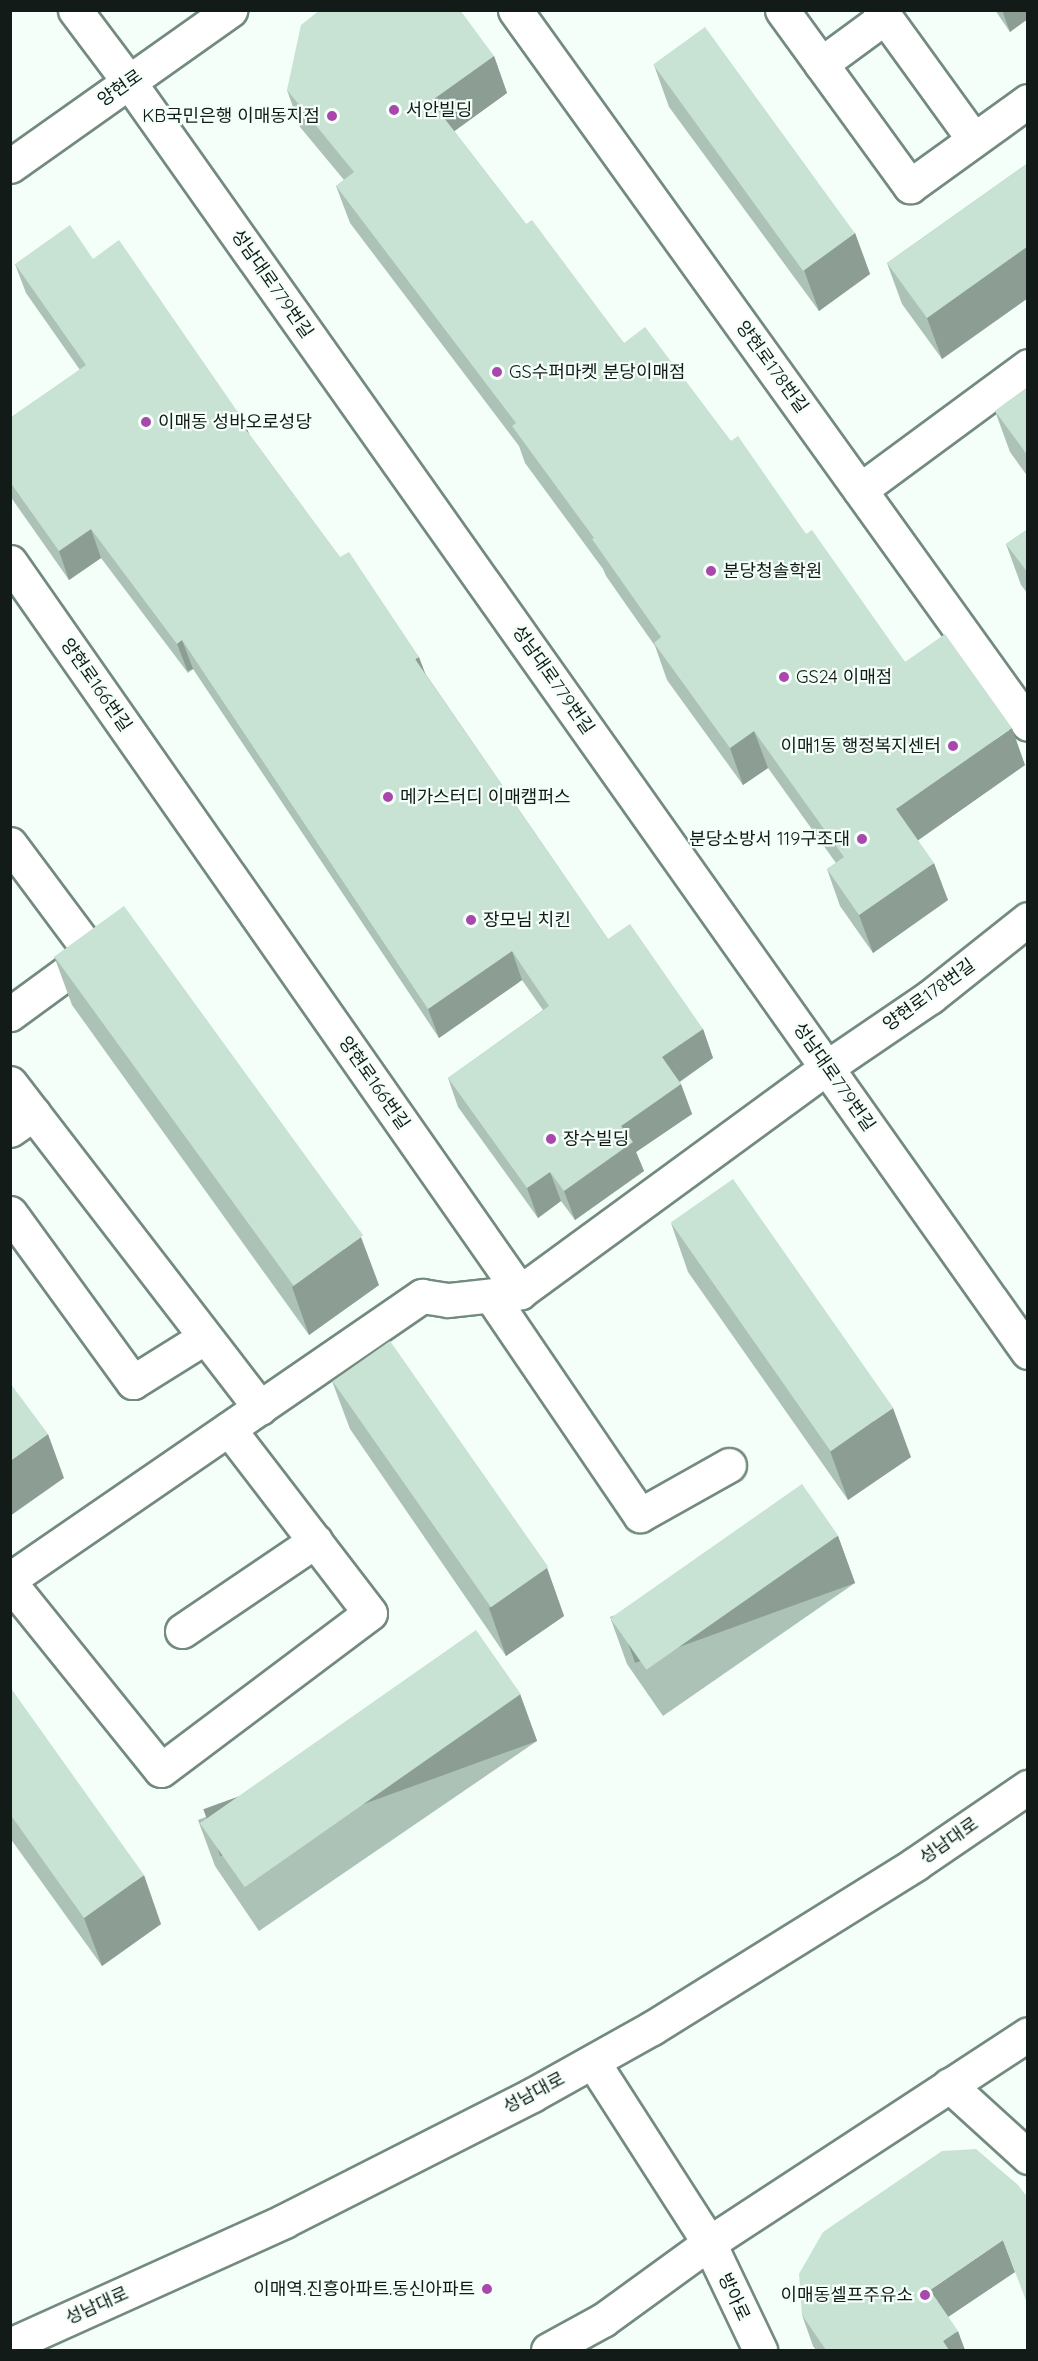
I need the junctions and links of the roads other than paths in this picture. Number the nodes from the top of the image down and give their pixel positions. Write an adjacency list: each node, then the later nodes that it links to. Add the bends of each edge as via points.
1 (75, 10): 7 (street, 성남대로779번길)
2 (230, 10): 7 (street, 양현로)
3 (515, 10): 12 (street, 양현로178번길)
4 (782, 10): 6 (street)
5 (882, 14): 6 (street); 9 (street)
6 (821, 64): 9 (street, via 910,186)
7 (129, 82): 10 (street, 양현로); 18 (street, 성남대로779번길)
8 (1028, 101): 9 (street)
9 (974, 140)
10 (10, 166)
11 (1028, 366): 12 (street)
12 (860, 490): 14 (street, 양현로178번길)
13 (10, 562): 22 (street, 양현로166번길)
14 (1028, 724)
15 (10, 844): 17 (street, via 92,954)
16 (1028, 919): 18 (street, 양현로178번길, via 930,997)
17 (10, 1014)
18 (827, 1067): 22 (street); 24 (street, 성남대로779번길)
19 (10, 1083): 20 (street)
20 (22, 1122): 23 (street)
21 (10, 1213): 23 (street, via 133,1382)
22 (505, 1294): 25 (street, via 448,1300 422,1296); 27 (street, 양현로166번길, via 640,1515)
23 (205, 1337): 25 (street)
24 (1028, 1352)
25 (260, 1408): 26 (street)
26 (229, 1429): 28 (street); 29 (street)
27 (729, 1465)
28 (315, 1541): 29 (street, via 370,1613 161,1770); 30 (street)
29 (10, 1581)
30 (182, 1631)
31 (1028, 1787): 33 (street, 성남대로, via 915,1864)
32 (1028, 2034): 34 (street)
33 (593, 2062): 36 (street, 방아로); 37 (street, 성남대로, via 284,2221)
34 (949, 2085): 35 (street); 36 (street)
35 (1028, 2157)
36 (709, 2243): 38 (street, via 603,2320); 39 (street, 방아로)
37 (10, 2345)
38 (548, 2350)
39 (760, 2350)

